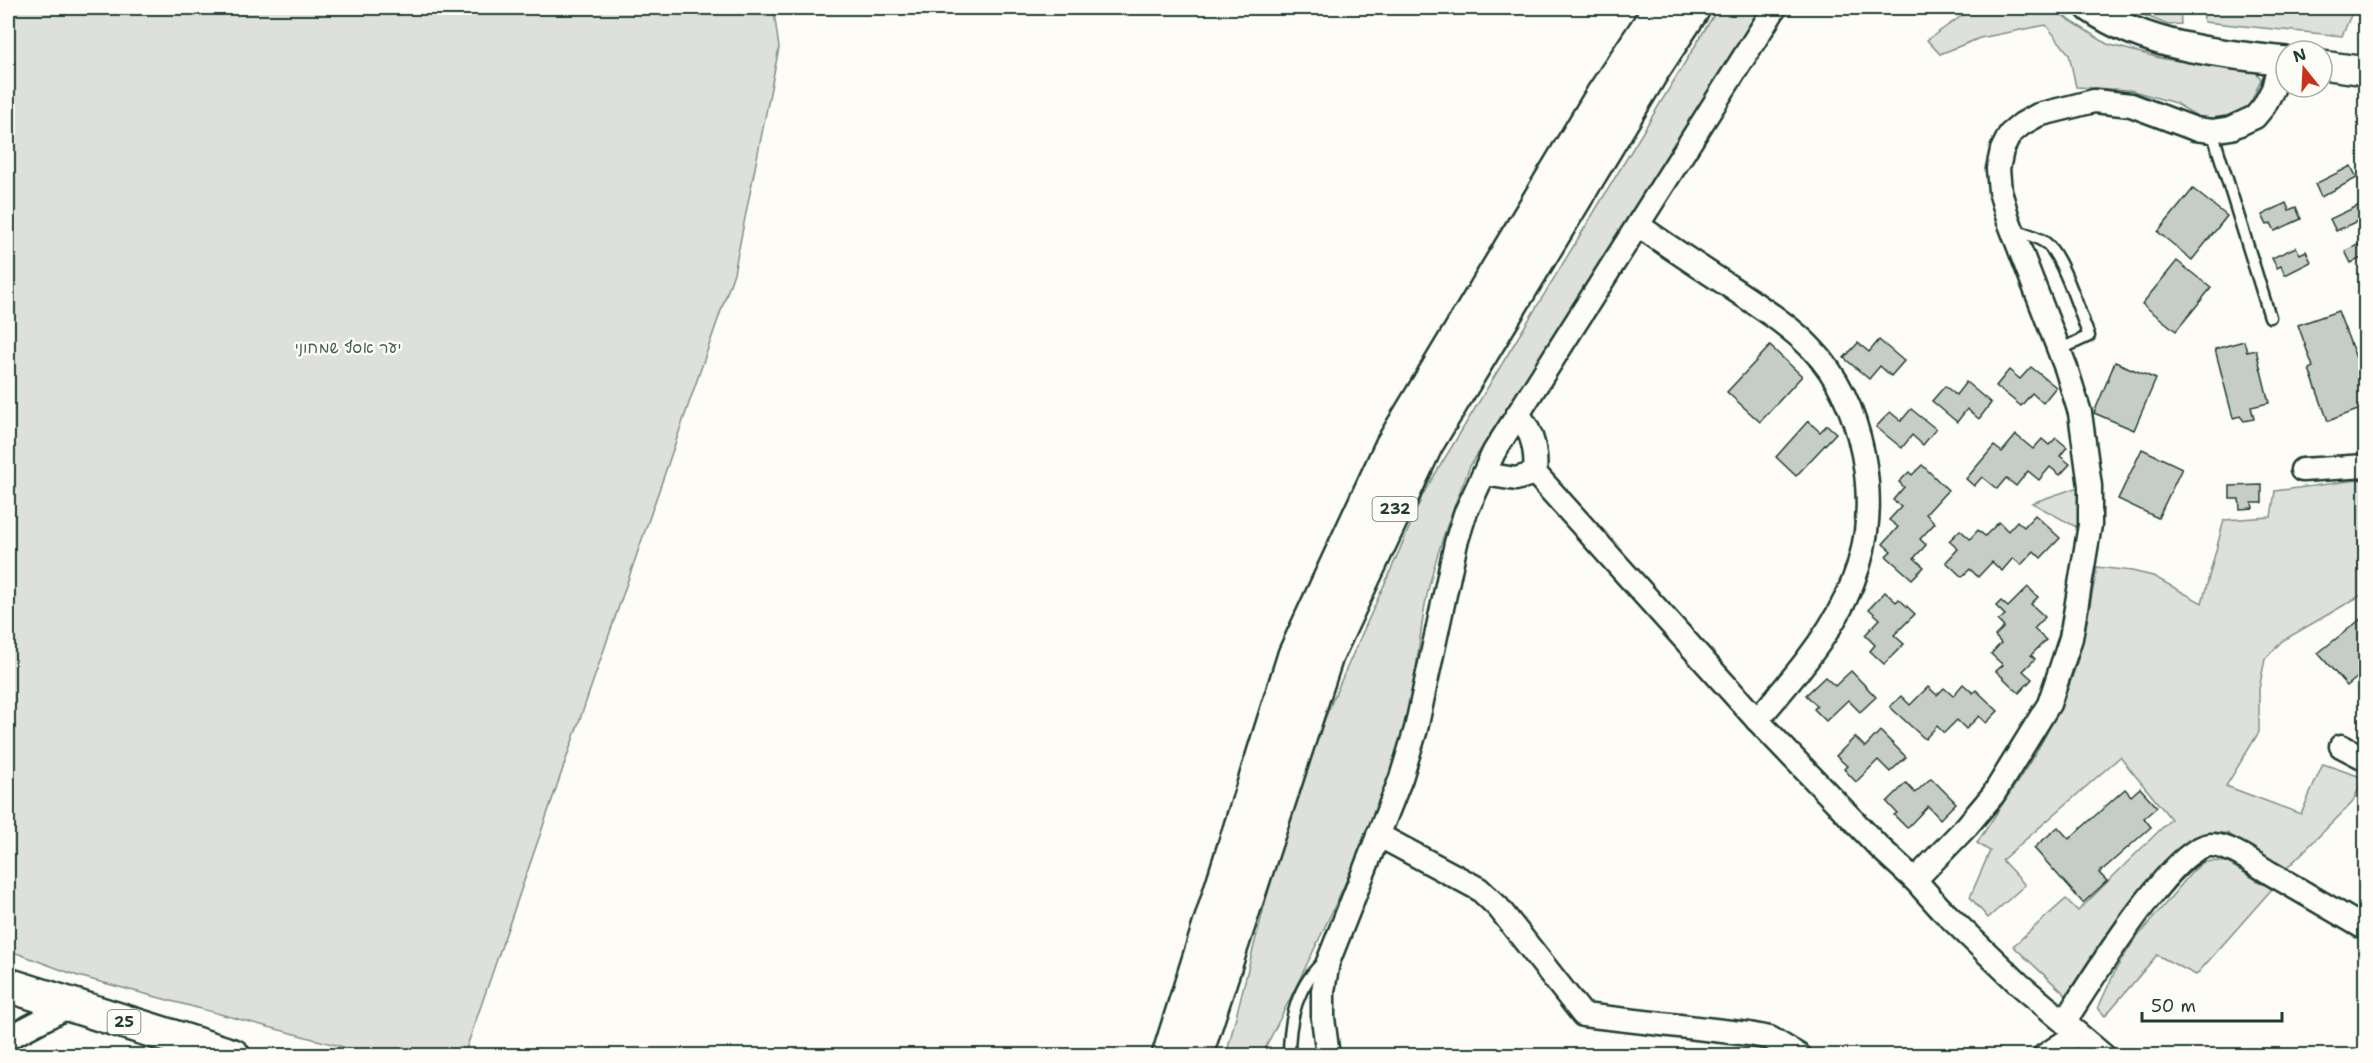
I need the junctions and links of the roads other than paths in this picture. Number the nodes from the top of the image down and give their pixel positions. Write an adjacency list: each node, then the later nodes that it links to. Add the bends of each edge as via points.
1 (1661, 8): 33 (main road, 232, via 1603,95 1392,446 1295,655)
2 (1693, 8): 34 (main road, 232, via 1426,444 1326,656)
3 (1775, 8): 10 (street)
4 (2090, 8): 5 (street, via 2172,43)
5 (2274, 60)
6 (2334, 66): 7 (street)
7 (2364, 68)
8 (2274, 86): 9 (street, via 2255,117 2231,129)
9 (2212, 131): 11 (street, via 2112,102 2077,104 2038,115 2010,134 2002,150 1998,169 2000,191); 12 (lane)
10 (1638, 225): 14 (street); 19 (street, via 1784,324 1811,348 1850,405 1861,441 1869,520 1863,556 1832,627)
11 (2013, 230): 13 (street); 13 (lane, via 2048,245 2058,259 2089,336)
12 (2270, 317)
13 (2059, 350): 23 (street, via 2080,413 2090,486 2090,525 2061,675 2049,704 1993,795)
14 (1518, 414): 17 (street, via 1533,441); 18 (street)
15 (2366, 466): 16 (street)
16 (2302, 470)
17 (1535, 473): 18 (street, via 1516,479); 19 (street)
18 (1484, 474): 22 (street, via 1456,543 1416,729)
19 (1757, 720): 23 (street)
20 (2341, 746): 21 (street)
21 (2366, 759)
22 (1378, 835): 25 (street); 37 (street, via 1479,889 1584,1015 1760,1036)
23 (1915, 880): 28 (street, via 2019,984)
24 (2366, 929): 28 (street, via 2237,854 2214,845 2202,846 2146,901 2123,931)
25 (1331, 955): 35 (lane, via 1305,982 1293,1009); 36 (street, via 1323,991)
26 (8, 985): 27 (main road, 25)
27 (71, 1005): 29 (street); 30 (main road, 25)
28 (2071, 1028): 38 (street); 39 (street)
29 (8, 1038)
30 (177, 1039): 31 (main road, 25); 32 (main road, 25)
31 (222, 1056)
32 (233, 1056)
33 (1168, 1056)
34 (1196, 1056)
35 (1289, 1056)
36 (1328, 1056)
37 (1800, 1056)
38 (2044, 1056)
39 (2104, 1056)

